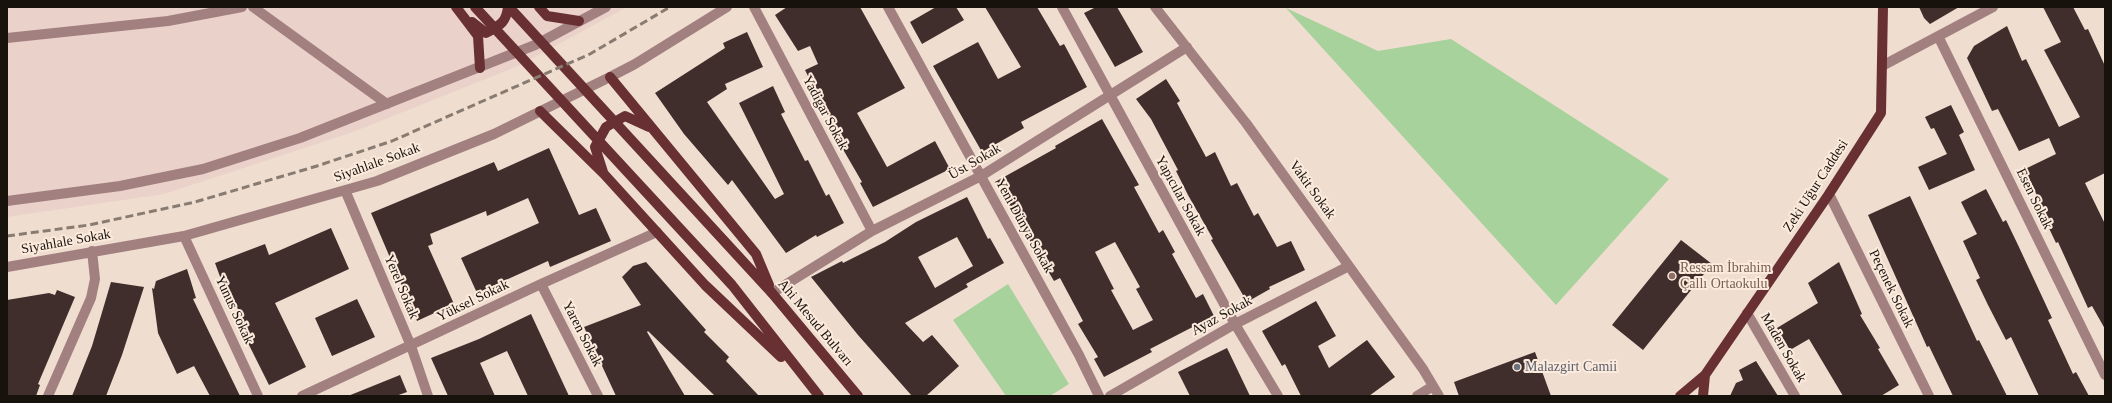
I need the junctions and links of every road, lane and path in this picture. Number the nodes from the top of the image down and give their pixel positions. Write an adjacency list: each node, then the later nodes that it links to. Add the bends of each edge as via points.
1 (242, 7): 18 (street, via 168,21)
2 (253, 7): 24 (street)
3 (456, 7): 15 (main road)
4 (474, 7): 45 (main road, via 732,286)
5 (508, 7): 15 (main road, via 504,21 486,32); 39 (main road, Ahi Mesud Bulvarı)
6 (539, 7): 16 (main road, via 547,16)
7 (606, 7): 16 (street)
8 (727, 7): 22 (street, Siyahlale Sokak)
9 (754, 7): 33 (street, Yadigar Sokak)
10 (888, 7): 28 (street, Yeni Dünya Sokak)
11 (1062, 7): 23 (street, Yapıcılar Sokak)
12 (1155, 7): 19 (street, Vakit Sokak)
13 (1883, 7): 20 (main road, Zeki Uğur Caddesi)
14 (1993, 7): 17 (street)
15 (464, 16): 21 (main road, via 478,36)
16 (579, 21): 21 (street, via 535,45)
17 (1938, 36): 20 (street); 44 (street, Esen Sokak)
18 (7, 38)
19 (1187, 47): 23 (street, Üst Sokak); 36 (street, Vakit Sokak, via 1246,123)
20 (1882, 66): 30 (main road, Zeki Uğur Caddesi, via 1881,113)
21 (480, 68): 24 (street)
22 (610, 77): 25 (street, Siyahlale Sokak); 26 (main road)
23 (1109, 95): 28 (street, Üst Sokak); 41 (street, Yapıcılar Sokak)
24 (387, 104): 31 (street, via 300,138 203,169 120,186)
25 (540, 111): 27 (main road); 29 (street, Siyahlale Sokak, via 494,134 377,181)
26 (653, 128): 27 (main road, via 625,116 606,127 595,147); 39 (main road, via 756,254)
27 (604, 174): 32 (main road)
28 (982, 176): 33 (street, Üst Sokak); 54 (street, Yeni Dünya Sokak)
29 (345, 190): 34 (street, Siyahlale Sokak); 42 (street, Yerel Sokak)
30 (1829, 194): 40 (main road, Zeki Uğur Caddesi); 62 (street, Peçenek Sokak)
31 (7, 201)
32 (657, 232): 38 (street, Yüksel Sokak); 45 (main road, via 705,285)
33 (872, 232): 39 (street, Üst Sokak)
34 (184, 236): 35 (street, Siyahlale Sokak); 48 (street, Yunus Sokak)
35 (92, 251): 37 (street, Siyahlale Sokak); 47 (street, via 95,279 91,298)
36 (1349, 266): 41 (street, Ayaz Sokak); 46 (street, Vakit Sokak)
37 (7, 267)
38 (541, 284): 42 (street, Yüksel Sokak); 51 (street, Yaren Sokak)
39 (772, 293): 53 (main road, Ahi Mesud Bulvarı)
40 (1747, 314): 43 (main road, Zeki Uğur Caddesi); 61 (street, Maden Sokak)
41 (1235, 324): 55 (street, Ayaz Sokak); 56 (street, Yapıcılar Sokak)
42 (411, 346): 49 (street, Yüksel Sokak); 50 (street, Yerel Sokak)
43 (1705, 375): 59 (main road); 60 (main road)
44 (2105, 375)
45 (806, 382): 52 (main road)
46 (1433, 386): 57 (street); 58 (street, Vakit Sokak)
47 (48, 396)
48 (258, 396)
49 (302, 396)
50 (428, 396)
51 (598, 396)
52 (819, 396)
53 (858, 396)
54 (1099, 396)
55 (1110, 396)
56 (1278, 396)
57 (1417, 396)
58 (1439, 396)
59 (1680, 396)
60 (1703, 396)
61 (1795, 396)
62 (1929, 396)

